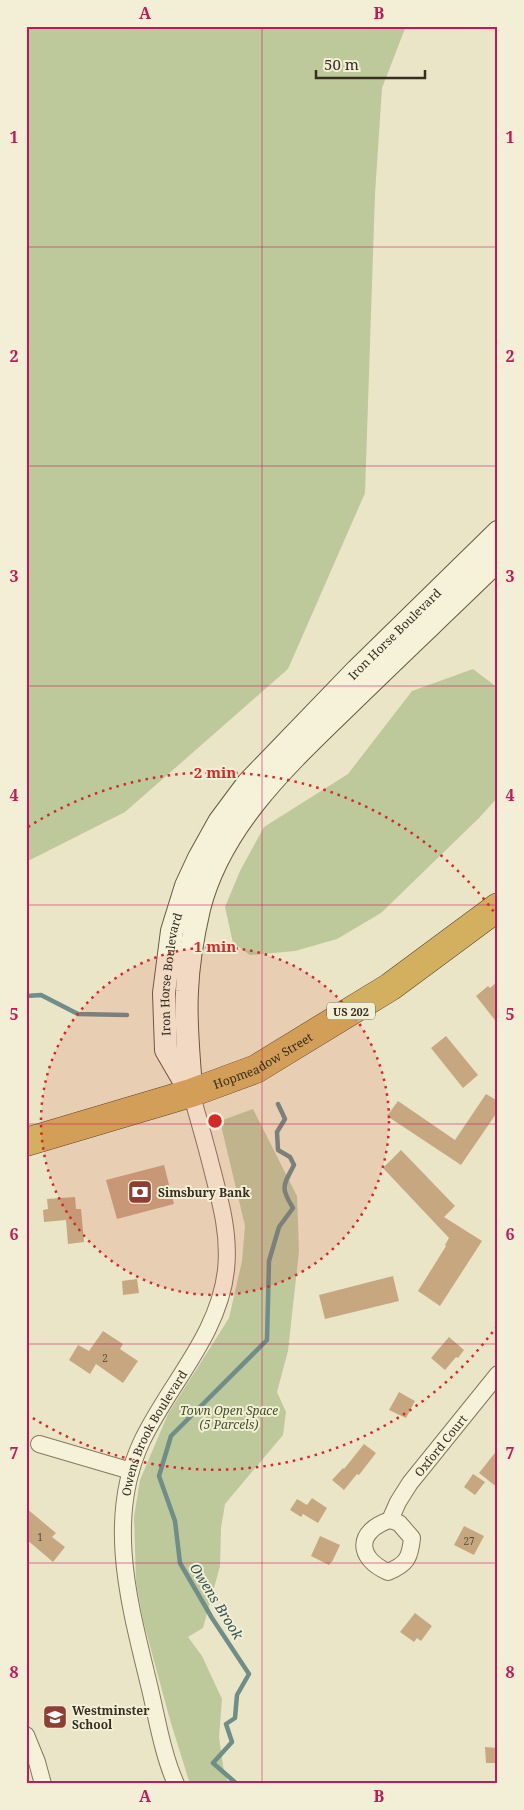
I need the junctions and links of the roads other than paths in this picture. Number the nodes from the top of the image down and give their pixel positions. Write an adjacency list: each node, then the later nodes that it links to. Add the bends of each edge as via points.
1 (498, 532): 4 (street, Iron Horse Boulevard, via 357,670 248,783 219,822 203,851 186,886 172,930 164,993 166,1050)
2 (498, 560): 4 (street, Iron Horse Boulevard, via 297,755 230,837 212,873 200,908 190,954 187,992)
3 (498, 907): 4 (highway, Hopmeadow Street / US 202, via 390,987 256,1069)
4 (191, 1093): 5 (highway, Hopmeadow Street / US 202); 8 (street, Owens Brook Boulevard, via 223,1210 226,1270 213,1319 158,1410)
5 (26, 1142)
6 (498, 1374): 9 (street, Oxford Court, via 410,1484)
7 (39, 1444): 8 (street)
8 (131, 1470): 12 (street, Owens Brook Boulevard, via 124,1500 124,1572 158,1724)
9 (390, 1520)
10 (26, 1736): 11 (street)
11 (43, 1784)
12 (176, 1784)

